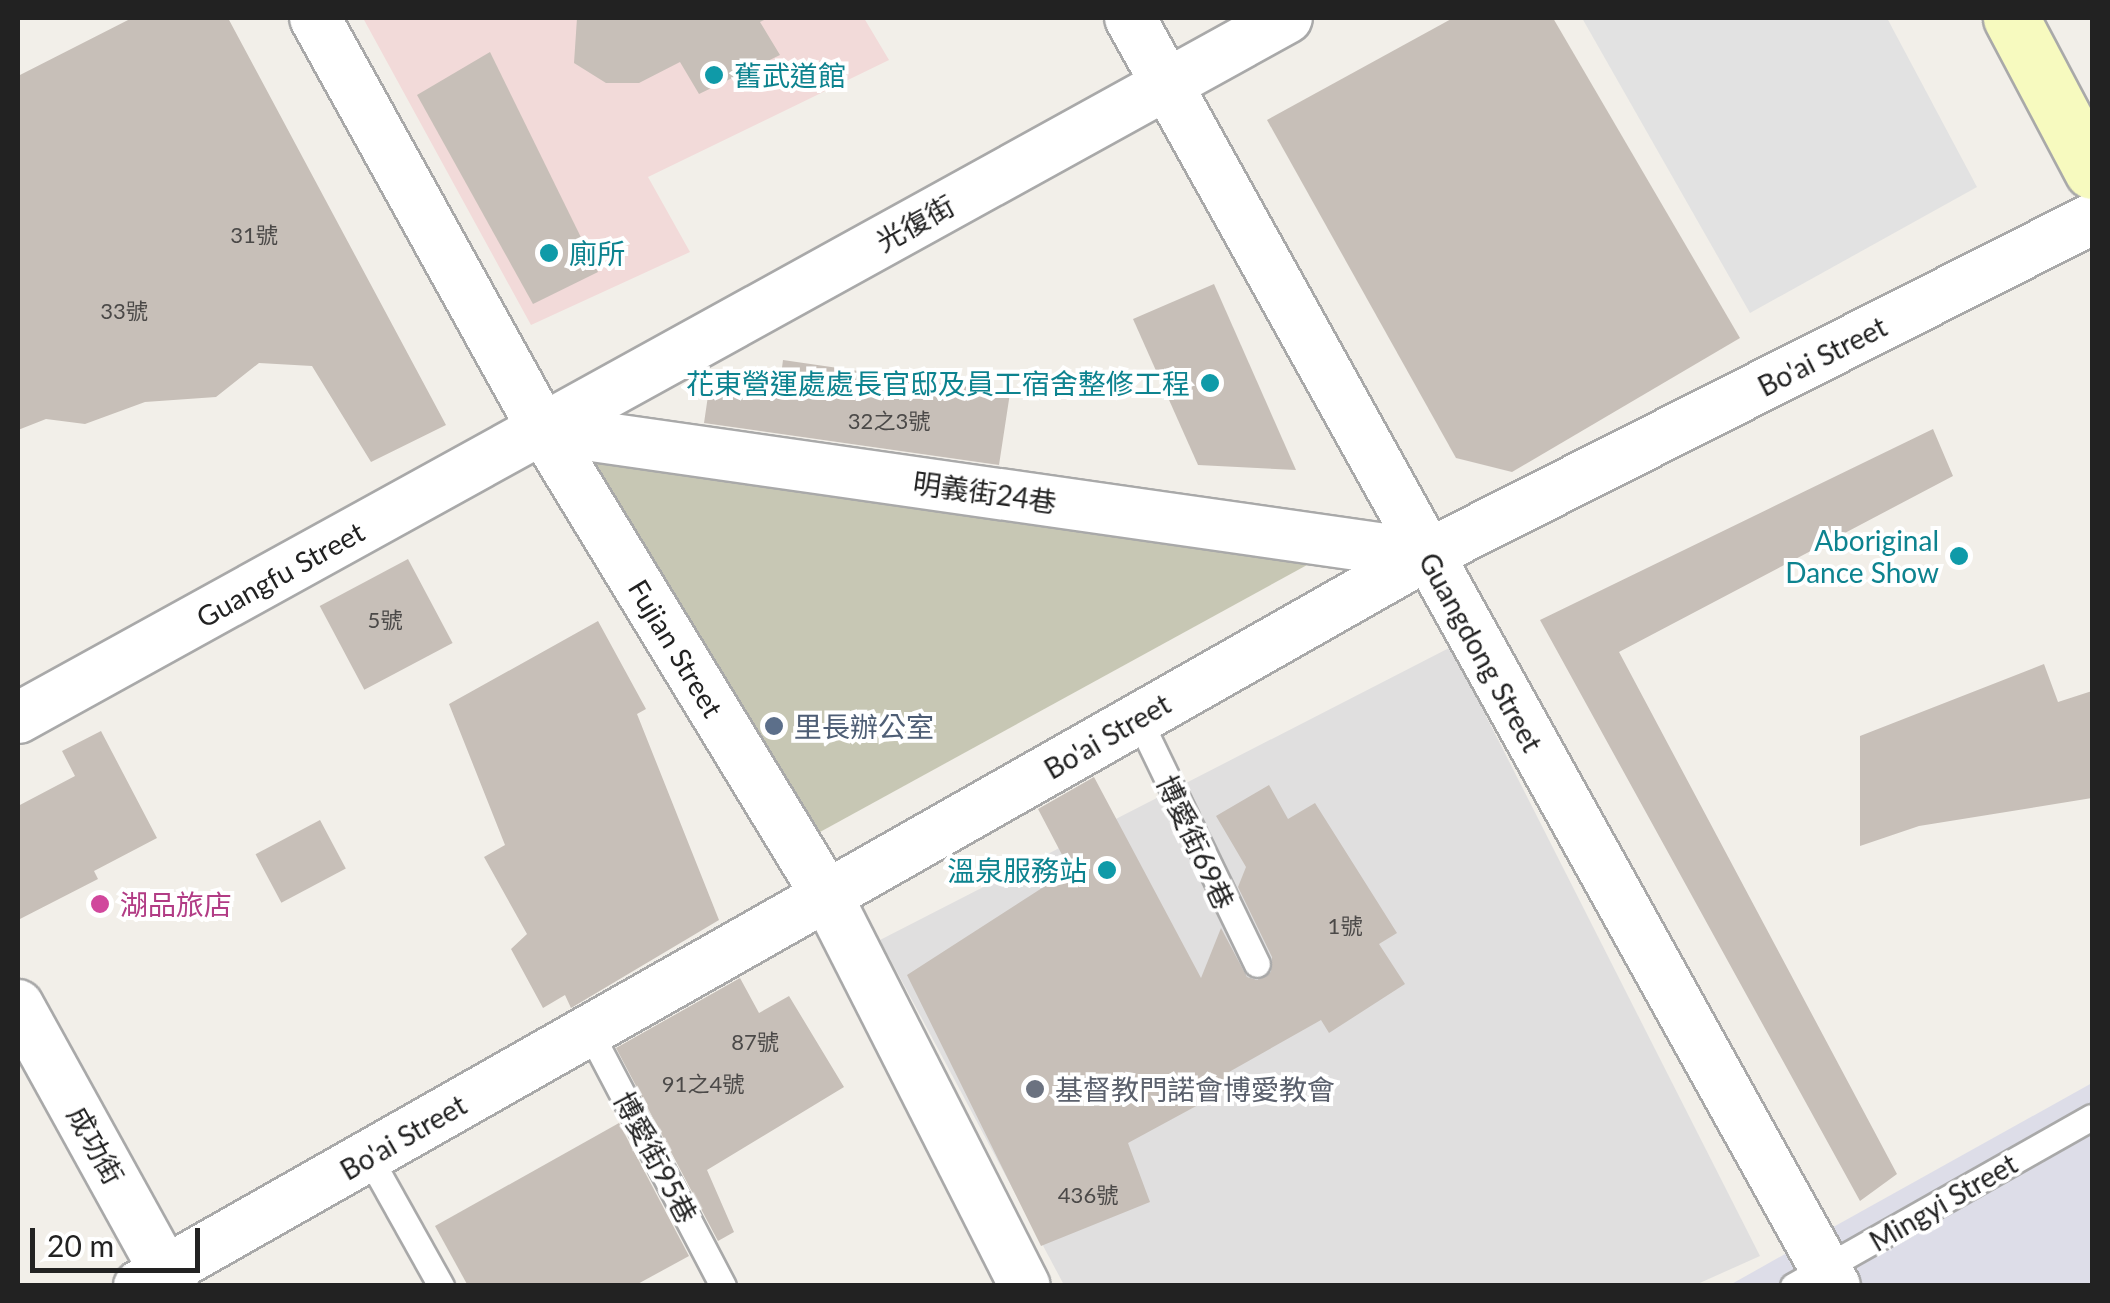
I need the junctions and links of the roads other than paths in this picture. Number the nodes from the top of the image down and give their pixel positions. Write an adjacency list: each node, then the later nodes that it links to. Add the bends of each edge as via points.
1 (314, 18): 8 (street, Fujian Street)
2 (1130, 18): 5 (street, Guangdong Street)
3 (1287, 18): 5 (street, 光復街)
4 (2010, 18): 6 (street)
5 (1165, 85): 8 (street, 光復街); 9 (street, Guangdong Street)
6 (2092, 170)
7 (2092, 220): 9 (street, Bo'ai Street)
8 (543, 429): 9 (street, 明義街24巷); 10 (street, Guangfu Street); 12 (street, Fujian Street)
9 (1427, 555): 11 (street, Bo'ai Street); 18 (street, Guangdong Street)
10 (18, 718)
11 (1138, 718): 12 (street, Bo'ai Street); 13 (lane, 博愛街69巷)
12 (827, 896): 15 (street, Bo'ai Street); 22 (street, Fujian Street)
13 (1258, 964)
14 (18, 1004): 19 (street, 成功街)
15 (582, 1036): 17 (street, Bo'ai Street); 21 (lane, 博愛街95巷, via 596,1044)
16 (2092, 1117): 18 (lane, Mingyi Street)
17 (369, 1157): 19 (street, Bo'ai Street); 20 (lane)
18 (1818, 1280)
19 (159, 1281)
20 (441, 1286)
21 (724, 1286)
22 (1025, 1286)

